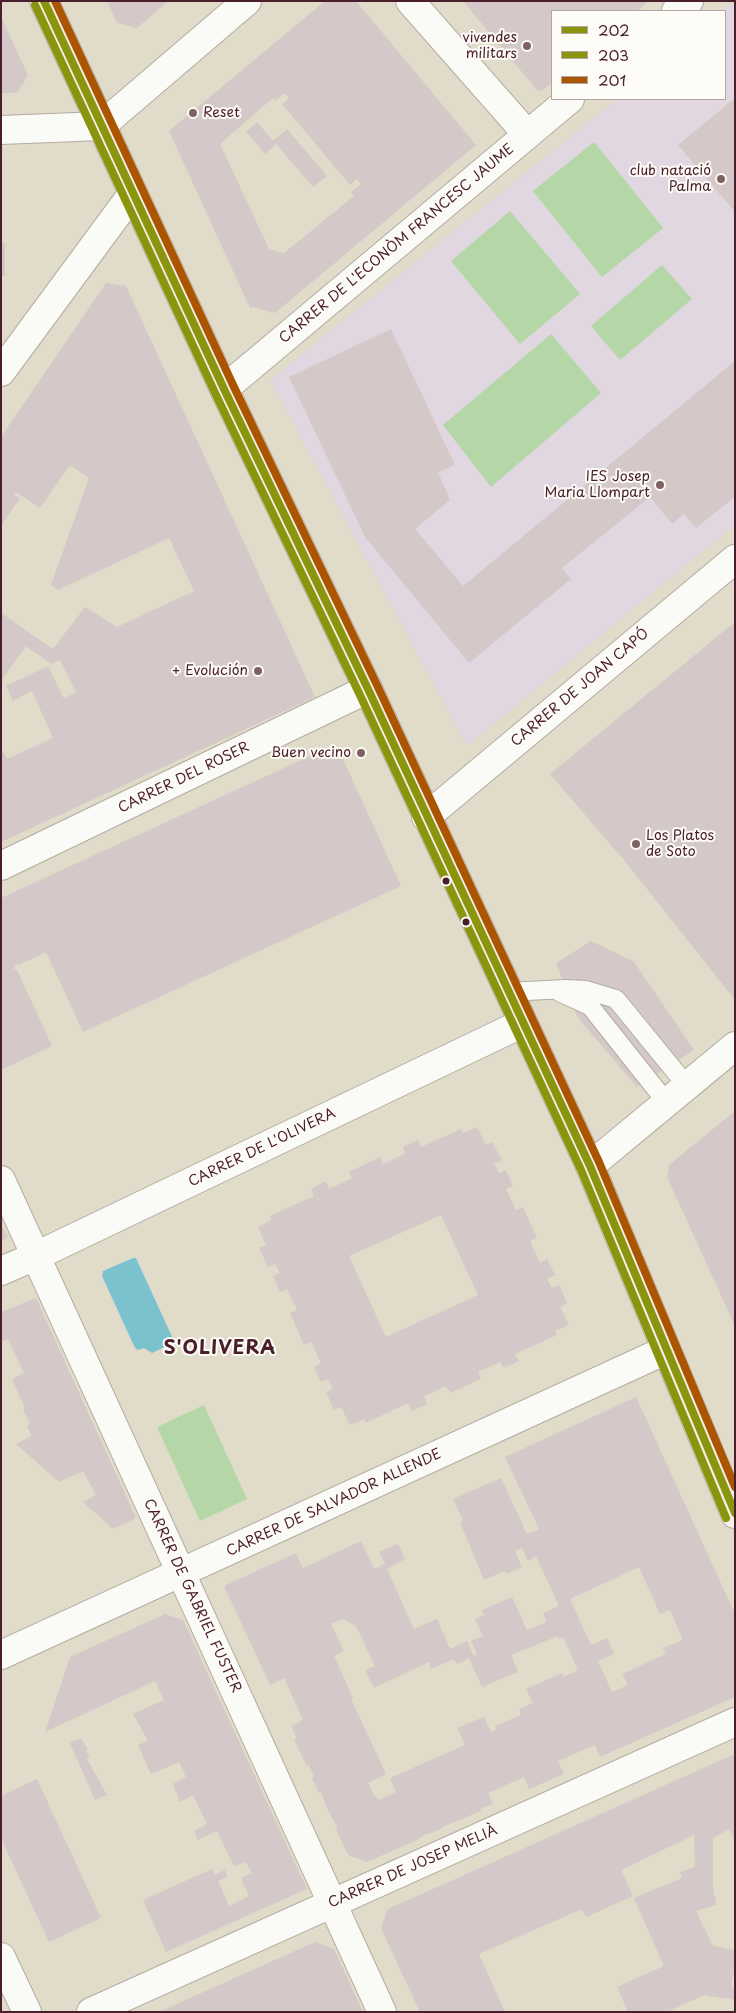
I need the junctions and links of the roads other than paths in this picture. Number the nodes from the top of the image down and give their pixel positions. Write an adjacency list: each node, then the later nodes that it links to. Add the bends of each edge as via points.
1 (44, 1): 7 (main road)
2 (247, 1): 7 (street)
3 (410, 1): 9 (street)
4 (689, 1): 5 (street)
5 (677, 10)
6 (569, 100): 9 (street, CARRER DE L'ECONÒM FRANCESC JAUME)
7 (101, 126): 8 (street); 10 (main road)
8 (1, 130)
9 (527, 134): 12 (street, CARRER DE L'ECONÒM FRANCESC JAUME)
10 (133, 193): 11 (street); 12 (main road)
11 (1, 372)
12 (224, 389): 14 (main road)
13 (735, 559): 15 (street, CARRER DE JOAN CAPÓ)
14 (368, 689): 15 (main road); 16 (street, CARRER DEL ROSER)
15 (426, 817): 18 (main road)
16 (1, 866)
17 (554, 990): 18 (lane); 21 (lane, via 590,1006); 21 (lane, via 586,990 616,999)
18 (508, 992): 19 (main road)
19 (522, 1023): 22 (main road); 24 (street, CARRER DE L'OLIVERA)
20 (735, 1046): 21 (street)
21 (677, 1094): 22 (street)
22 (590, 1166): 26 (main road)
23 (1, 1180): 24 (street, CARRER DE GABRIEL FUSTER)
24 (36, 1256): 25 (street, CARRER DE L'OLIVERA); 28 (street, CARRER DE GABRIEL FUSTER)
25 (1, 1271)
26 (666, 1350): 27 (main road); 28 (street, CARRER DE SALVADOR ALLENDE)
27 (735, 1514)
28 (181, 1573): 29 (street, CARRER DE SALVADOR ALLENDE); 31 (street, CARRER DE GABRIEL FUSTER)
29 (1, 1655)
30 (735, 1722): 31 (street, CARRER DE JOSEP MELIÀ)
31 (332, 1903): 34 (street, CARRER DE JOSEP MELIÀ); 35 (street, CARRER DE GABRIEL FUSTER)
32 (1, 1957): 33 (street)
33 (27, 2012)
34 (92, 2012)
35 (382, 2012)

